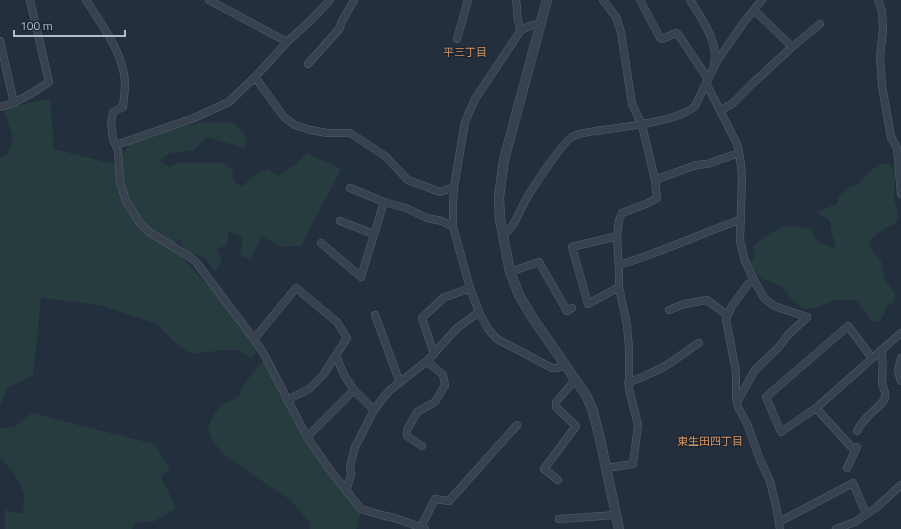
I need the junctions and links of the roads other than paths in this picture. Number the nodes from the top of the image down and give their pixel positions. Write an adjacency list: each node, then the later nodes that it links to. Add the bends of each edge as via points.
1 (30, 0): 26 (street, via 49,82)
2 (86, 0): 30 (street, via 110,36 122,65 125,82 123,107 113,112 111,123)
3 (209, 0): 20 (street)
4 (330, 0): 20 (street)
5 (354, 0): 22 (street, via 340,28)
6 (468, 0): 18 (street)
7 (516, 0): 17 (street, via 517,21)
8 (547, 0): 15 (street)
9 (603, 0): 29 (street, via 616,17 621,32 632,104)
10 (640, 0): 25 (street, via 660,38 678,34)
11 (690, 0): 23 (street, via 712,42 715,59)
12 (762, 0): 14 (street)
13 (878, 0): 35 (street, via 882,11 883,30 880,57 882,86 891,137 897,148)
14 (754, 10): 21 (street); 23 (street)
15 (541, 24): 17 (street); 41 (street, via 503,166 499,197)
16 (820, 24): 21 (street)
17 (521, 30): 33 (street, via 475,99 465,122)
18 (457, 39)
19 (0, 41): 26 (street)
20 (287, 42): 24 (street)
21 (792, 47): 28 (street, via 732,104)
22 (308, 64)
23 (713, 68): 25 (street)
24 (255, 77): 30 (street, via 229,102 216,109); 33 (street, via 284,117 295,125 327,133 350,132 385,156 408,180 440,192)
25 (707, 81): 28 (street); 29 (street, via 691,110)
26 (14, 103): 27 (street)
27 (0, 107)
28 (721, 110): 31 (street)
29 (642, 125): 32 (street); 41 (street, via 571,137 527,197 509,231)
30 (116, 145): 55 (street, via 122,191 140,223 149,232 196,262)
31 (739, 153): 32 (street); 37 (street, via 742,177)
32 (655, 180): 42 (street, via 657,198 622,213)
33 (454, 187): 39 (street)
34 (350, 188): 36 (street)
35 (901, 194)
36 (384, 202): 39 (street); 40 (street)
37 (740, 220): 44 (street, via 641,259); 46 (street, via 740,241)
38 (340, 221): 40 (street)
39 (453, 227): 48 (street)
40 (374, 234): 43 (street, via 361,277)
41 (503, 235): 45 (street)
42 (617, 236): 44 (street); 47 (street, via 572,247 588,304)
43 (321, 244)
44 (619, 265): 47 (street)
45 (510, 272): 49 (street, via 539,262 567,311); 63 (street, via 519,295)
46 (754, 280): 53 (street, via 742,292); 70 (street, via 764,298 774,306 807,317 755,370)
47 (619, 287): 67 (street, via 627,325)
48 (470, 288): 51 (street); 58 (street, via 443,298 422,318)
49 (572, 308)
50 (669, 310): 53 (street, via 707,300)
51 (479, 312): 58 (street, via 457,328); 63 (street, via 497,339 552,368)
52 (374, 315): 66 (street)
53 (727, 315): 70 (street, via 736,372)
54 (901, 333): 57 (street)
55 (254, 339): 59 (street, via 296,288 337,322 347,338); 69 (street)
56 (699, 344): 67 (street, via 687,349 660,370)
57 (881, 350): 60 (street); 74 (street, via 885,398 862,421)
58 (434, 354): 62 (street)
59 (336, 356): 68 (street); 69 (street, via 309,389)
60 (872, 358): 71 (street); 71 (street, via 848,326 766,397 781,432)
61 (901, 358): 65 (street, via 898,371)
62 (427, 361): 66 (street); 76 (street, via 443,375 445,386 435,402 417,412 407,430 407,436)
63 (565, 365): 64 (street)
64 (575, 380): 77 (street, via 586,395 593,412); 79 (street, via 556,402 556,407 576,426 544,469)
65 (901, 381)
66 (400, 383): 72 (street)
67 (628, 383): 77 (street, via 638,425 632,464)
68 (354, 390): 72 (street); 75 (street)
69 (287, 400): 75 (street)
70 (737, 402): 85 (street, via 770,481)
71 (816, 408): 78 (street, via 856,449)
72 (374, 410): 81 (street, via 355,447 350,467 352,475)
73 (517, 425): 86 (street, via 449,501 435,499)
74 (857, 431)
75 (307, 437): 81 (street)
76 (422, 446)
77 (607, 468): 84 (street)
78 (847, 468)
79 (558, 480)
80 (901, 484): 82 (street, via 877,508)
81 (346, 491): 86 (street, via 361,509)
82 (866, 514): 85 (street, via 852,482); 87 (street, via 855,522)
83 (559, 520): 84 (street)
84 (616, 524)
85 (780, 525)
86 (423, 528)
87 (836, 529)

